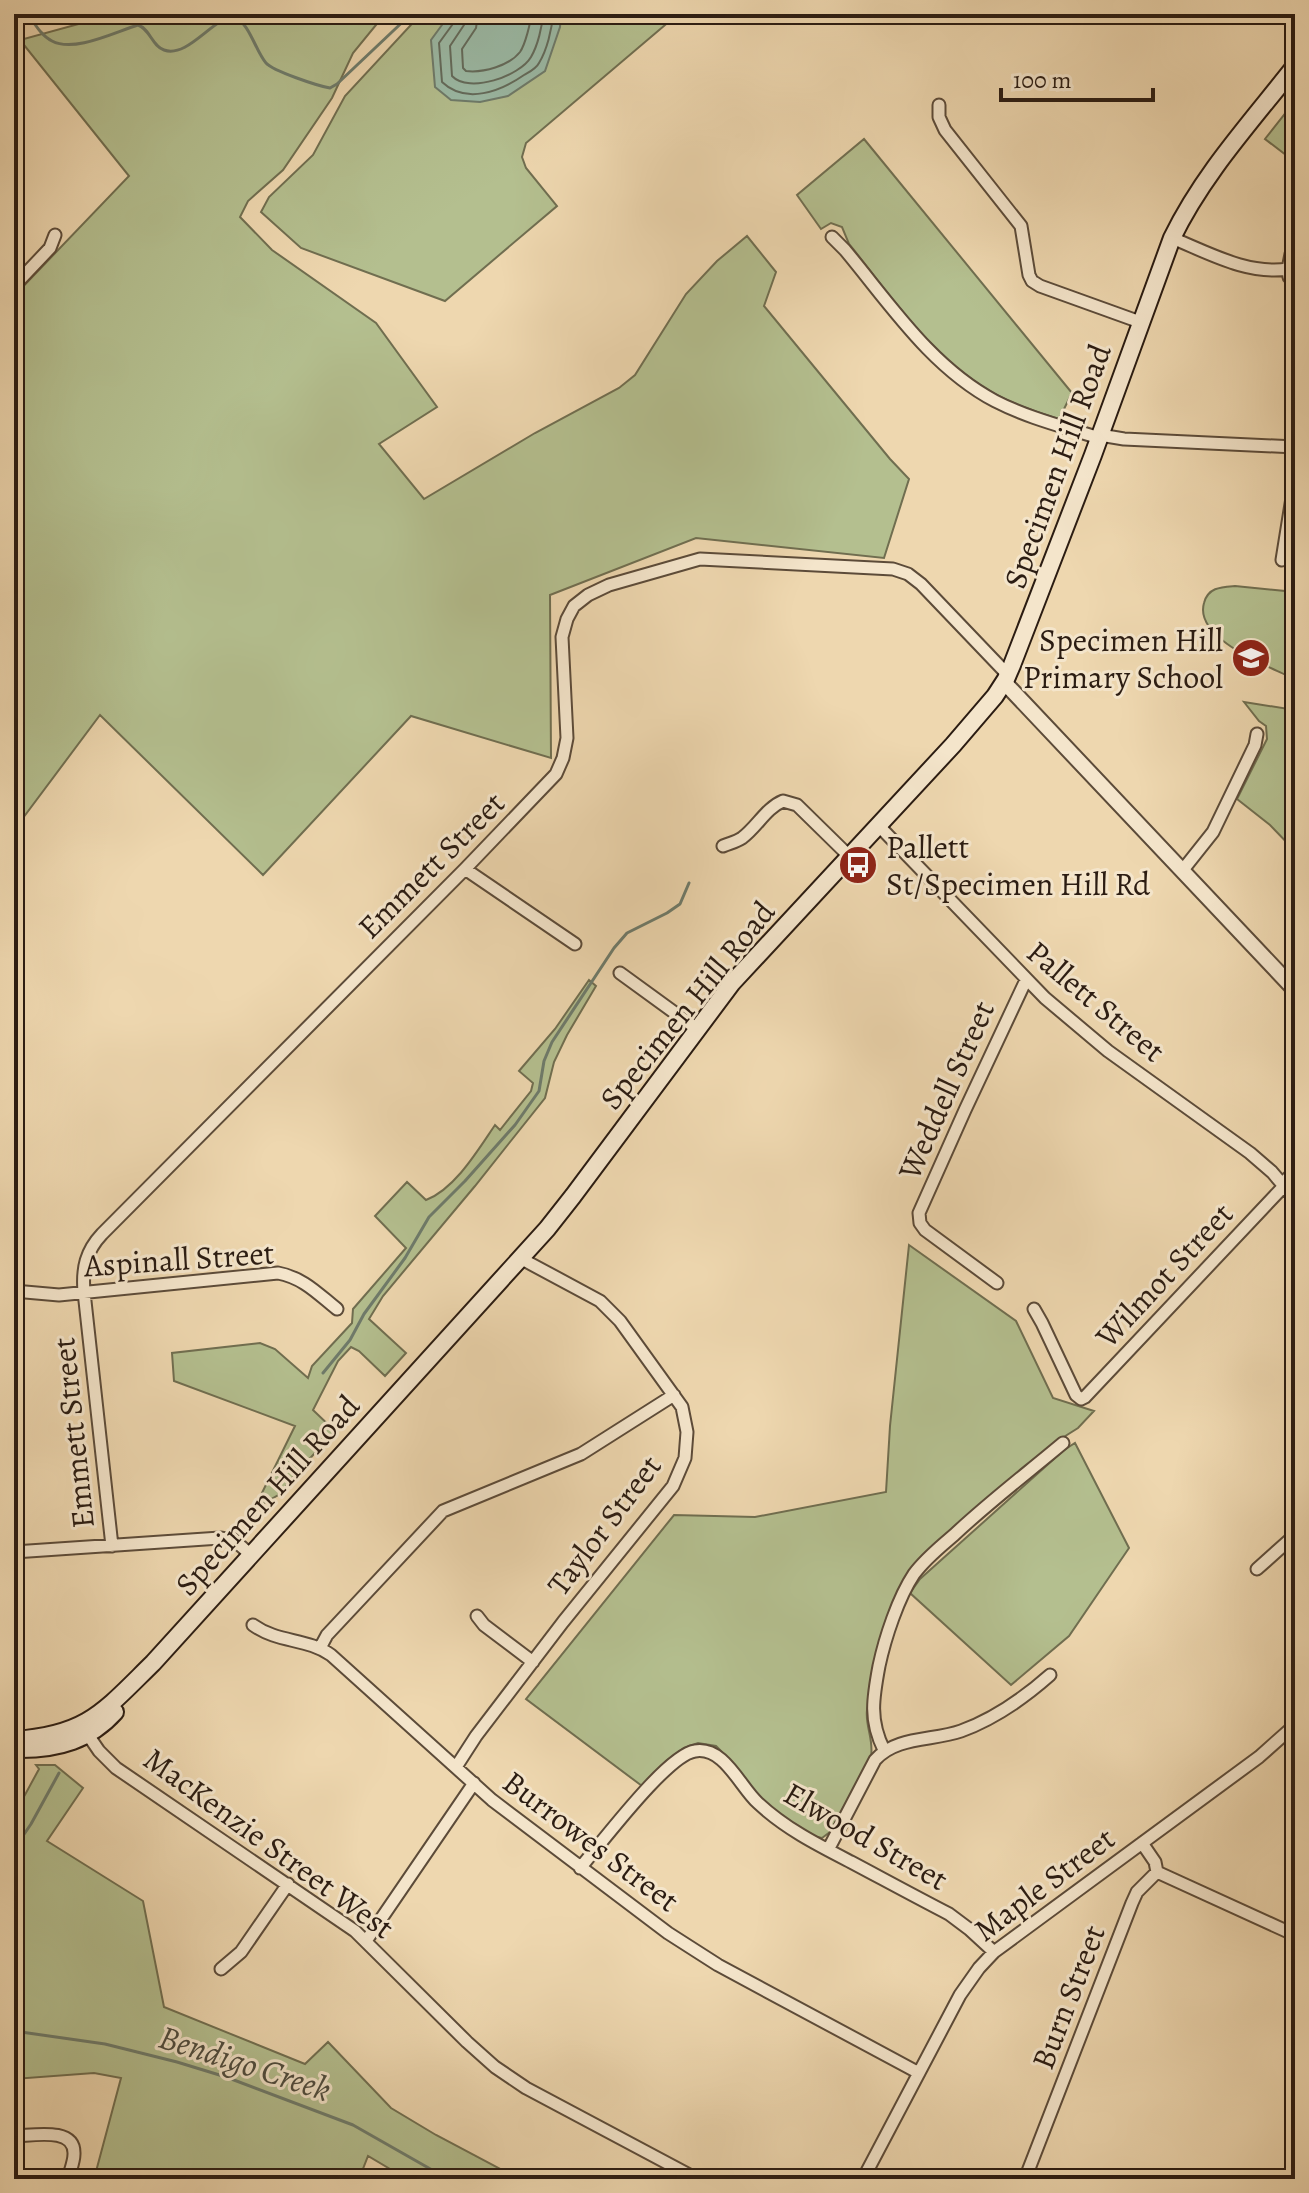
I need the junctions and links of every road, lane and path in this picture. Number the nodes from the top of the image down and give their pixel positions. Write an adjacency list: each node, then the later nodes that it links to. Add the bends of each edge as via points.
1 (1295, 66): 5 (main road, Specimen Hill Road, via 1212,169)
2 (939, 105): 8 (street, via 945,130 1021,226 1032,281)
3 (55, 235): 7 (street, via 50,248)
4 (832, 237): 9 (street, via 932,354 960,379 1008,407)
5 (1172, 238): 6 (street, via 1264,271 1288,273); 8 (main road, Specimen Hill Road)
6 (1291, 254)
7 (14, 286)
8 (1140, 322): 9 (main road, Specimen Hill Road)
9 (1100, 437): 10 (street); 13 (main road, Specimen Hill Road)
10 (1295, 447)
11 (1295, 479): 12 (street)
12 (1282, 560)
13 (1006, 679): 15 (main road, Specimen Hill Road); 18 (street, Emmett Street, via 921,584 893,569 700,559 609,585 574,606 567,619 562,637 567,738 556,774); 19 (street)
14 (1257, 734): 19 (street, via 1213,832)
15 (878, 825): 17 (main road, Specimen Hill Road); 22 (street, Pallett Street)
16 (723, 846): 17 (street, via 745,836 783,801 797,805)
17 (849, 856): 24 (main road, Specimen Hill Road, via 742,971)
18 (465, 869): 20 (street); 31 (street, Emmett Street, via 96,1240 83,1268)
19 (1182, 871): 23 (street)
20 (575, 944)
21 (620, 973): 24 (street)
22 (1026, 980): 26 (street, Pallett Street, via 1095,1040 1250,1153); 29 (street, Weddell Street, via 919,1213 925,1230)
23 (1295, 990)
24 (697, 1029): 28 (main road, Specimen Hill Road, via 573,1196)
25 (1295, 1171): 26 (street, Wilmot Street)
26 (1283, 1185): 27 (street, Pallett Street); 33 (street, Wilmot Street, via 1088,1396 1076,1395)
27 (1295, 1199)
28 (520, 1258): 34 (street, Taylor Street, via 609,1309); 39 (main road, Specimen Hill Road)
29 (997, 1283)
30 (14, 1291): 31 (street, Aspinall Street)
31 (84, 1292): 32 (street, Aspinall Street, via 278,1273 296,1277); 37 (street, Emmett Street)
32 (337, 1309)
33 (1034, 1309)
34 (674, 1395): 43 (street, via 581,1454 443,1511); 44 (street, Taylor Street, via 687,1432 678,1479)
35 (1063, 1443): 50 (street, via 966,1523 913,1577 887,1638 876,1684 874,1728)
36 (1295, 1535): 40 (street)
37 (112, 1546): 38 (street); 39 (street, via 220,1538 234,1540)
38 (14, 1552)
39 (251, 1555): 47 (main road, Specimen Hill Road)
40 (1257, 1569)
41 (477, 1616): 44 (street)
42 (253, 1625): 43 (street, Burrowes Street, via 278,1638)
43 (320, 1648): 51 (street, Burrowes Street)
44 (533, 1662): 51 (street, Taylor Street)
45 (1050, 1675): 50 (street, via 1019,1701 971,1727)
46 (1295, 1725): 53 (street, Maple Street)
47 (84, 1730): 48 (main road); 49 (main road, via 58,1746); 57 (street, MacKenzie Street West, via 116,1768)
48 (14, 1740)
49 (14, 1749)
50 (884, 1750): 54 (street)
51 (456, 1767): 52 (street, Burrowes Street)
52 (474, 1783): 55 (street, Burrowes Street); 59 (street)
53 (1142, 1843): 56 (street); 60 (street, Maple Street)
54 (828, 1850): 55 (street, Elwood Street, via 770,1814 715,1755 695,1751 664,1771); 60 (street, Elwood Street, via 949,1914)
55 (580, 1868): 62 (street, Burrowes Street, via 718,1965)
56 (1157, 1872): 58 (street); 68 (street, Burn Street, via 1132,1903)
57 (288, 1884): 59 (street, MacKenzie Street West); 61 (street, via 241,1952)
58 (1295, 1935)
59 (366, 1941): 66 (street, MacKenzie Street West, via 503,2072)
60 (994, 1952): 62 (street, Maple Street, via 968,1982)
61 (221, 1969)
62 (919, 2073): 67 (street, Maple Street)
63 (14, 2136): 65 (street, via 65,2137 73,2146)
64 (1295, 2164): 69 (street)
65 (68, 2179)
66 (697, 2179)
67 (863, 2179)
68 (1025, 2179)
69 (1289, 2179)

